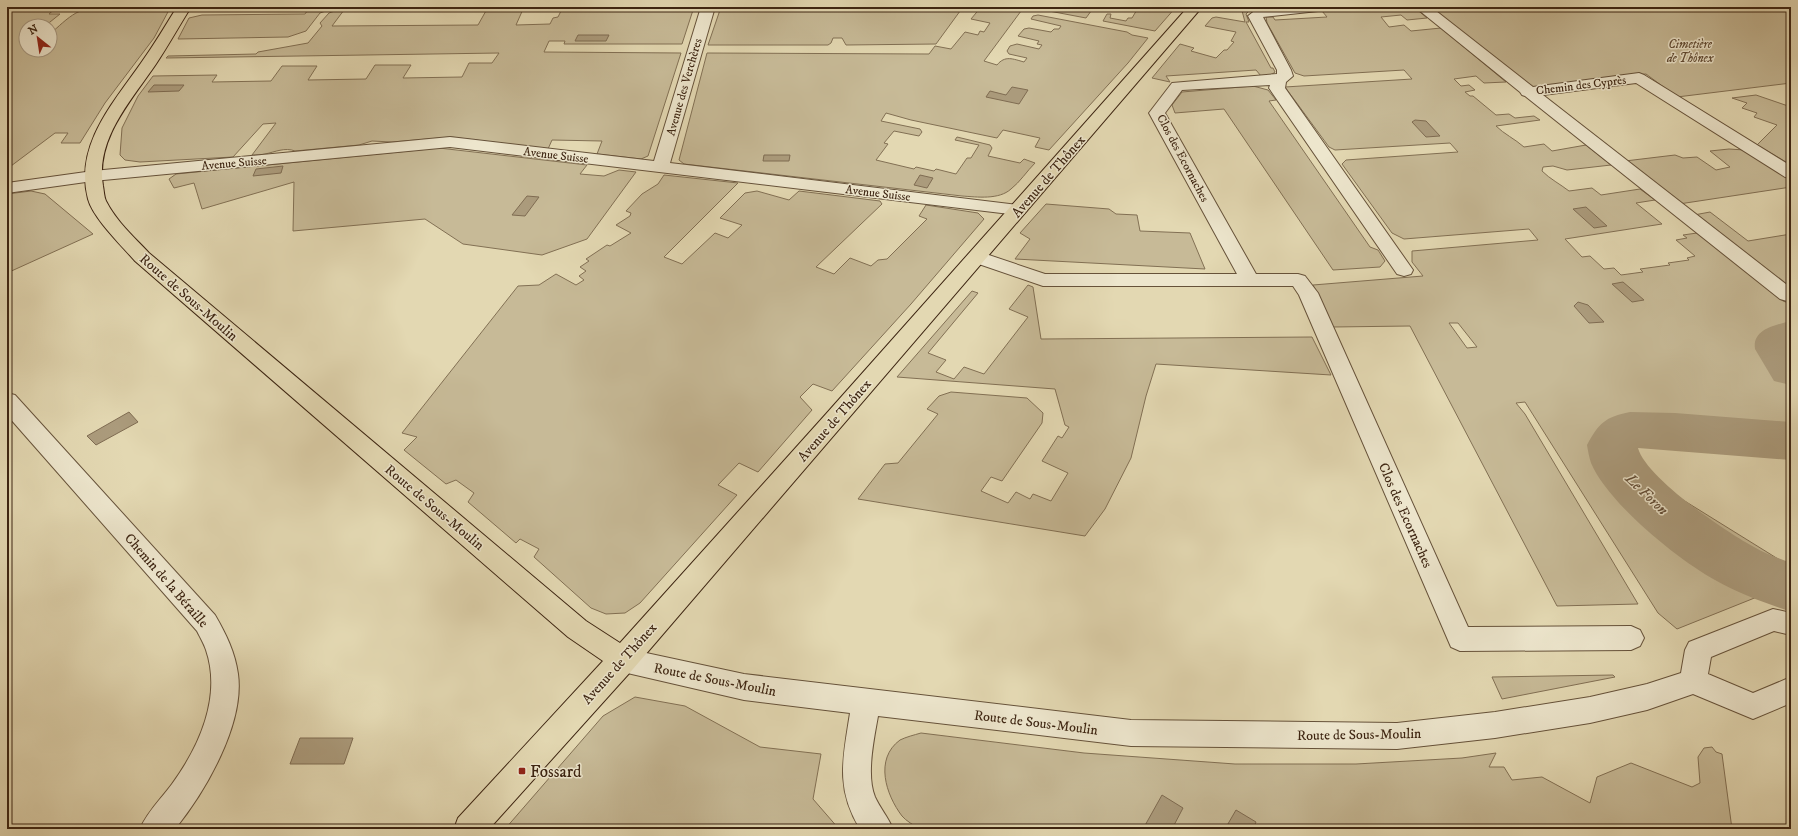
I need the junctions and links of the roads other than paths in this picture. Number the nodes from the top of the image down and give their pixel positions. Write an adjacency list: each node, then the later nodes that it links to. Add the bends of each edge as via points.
1 (184, 7): 10 (main road, Route de Sous-Moulin, via 102,134 95,157)
2 (708, 7): 8 (street, Avenue des Verchères)
3 (1194, 7): 12 (main road, Avenue de Thônex)
4 (1318, 7): 6 (street, via 1262,12 1255,16 1284,70 1285,76)
5 (1422, 7): 7 (street, Chemin des Cyprès)
6 (1279, 80): 14 (street, via 1277,88); 15 (street, Clos des Ecornaches, via 1177,86 1157,113)
7 (1527, 92): 9 (street, Chemin des Cyprès, via 1639,78); 16 (street)
8 (660, 168): 10 (street, Avenue Suisse, via 450,142); 12 (street, Avenue Suisse)
9 (1791, 173)
10 (93, 176): 11 (street, Avenue Suisse); 20 (main road, Route de Sous-Moulin, via 98,200 111,223 142,257 577,629)
11 (7, 188)
12 (1018, 210): 13 (main road, Avenue de Thônex)
13 (977, 258): 15 (street, Clos des Ecornaches, via 1043,280); 20 (main road, Avenue de Thônex)
14 (1404, 270)
15 (1250, 281): 19 (street, Clos des Ecornaches, via 1298,280 1308,293 1460,639)
16 (1787, 295)
17 (7, 401): 24 (street, Chemin de la Béraille, via 206,623 221,653 226,685 212,744 188,786)
18 (1791, 624): 21 (street, via 1773,620 1698,650)
19 (1632, 638)
20 (623, 660): 23 (street, Route de Sous-Moulin, via 744,687); 25 (main road, Avenue de Thônex)
21 (1694, 681): 22 (street, via 1753,706); 23 (street, Route de Sous-Moulin, via 1647,697 1590,710 1495,725 1396,736 1132,733)
22 (1791, 690)
23 (866, 702): 26 (street, via 858,764 858,786 861,801)
24 (155, 829)
25 (469, 829)
26 (878, 829)

